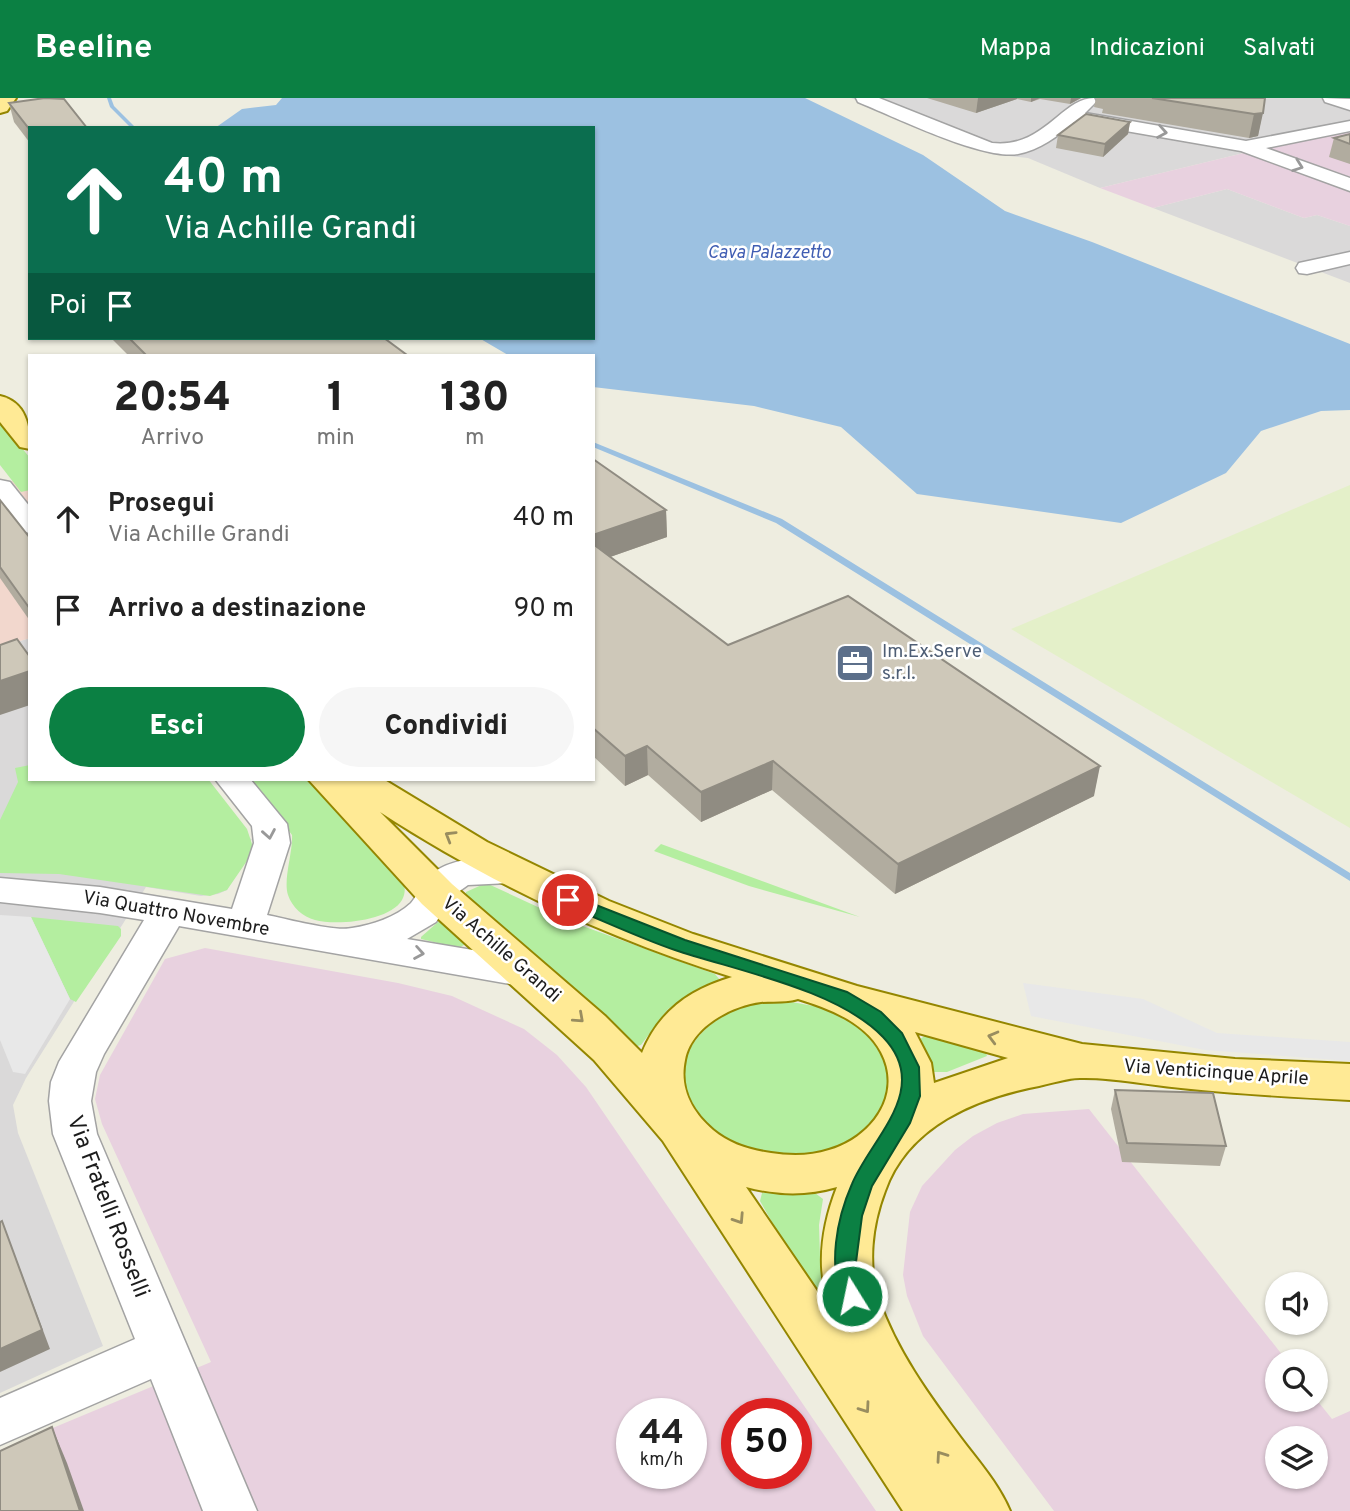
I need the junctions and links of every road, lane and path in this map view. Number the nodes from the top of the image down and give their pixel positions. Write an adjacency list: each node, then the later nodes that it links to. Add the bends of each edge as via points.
1 (864, 98): 5 (street, via 989,148 1031,146)
2 (1093, 98): 5 (street)
3 (1331, 98): 4 (street)
4 (1350, 105)
5 (1070, 116): 7 (street, one-way to 7)
6 (1350, 126): 7 (street)
7 (1245, 146): 8 (street, one-way to 8)
8 (1350, 185)
9 (1350, 258): 10 (street)
10 (1307, 268)
11 (0, 404): 12 (main road)
12 (28, 439)
13 (234, 781): 20 (street, one-way to 20, via 269,824 272,843)
14 (329, 781): 18 (main road, Via Achille Grandi)
15 (361, 781): 16 (main road, Via Achille Grandi, one-way to 15)
16 (509, 870): 18 (street, Via Quattro Novembre, via 462,876 444,884); 23 (main road, Via Achille Grandi, via 568,900 678,944)
17 (0, 890): 19 (street, Via Quattro Novembre, via 89,898)
18 (437, 893): 21 (street, Via Quattro Novembre, via 429,906 404,925); 22 (main road, Via Achille Grandi)
19 (167, 913): 20 (street, Via Quattro Novembre); 28 (street, Via Fratelli Rosselli, via 75,1070 68,1108)
20 (245, 926): 21 (street, Via Quattro Novembre)
21 (351, 941): 22 (street, Via Quattro Novembre, one-way to 22)
22 (527, 973): 26 (main road, Via Achille Grandi, one-way to 26, via 611,1049)
23 (825, 992): 24 (main road, Via Venticinque Aprile, one-way to 23); 26 (main road, Via Achille Grandi, via 781,985 744,989 715,999 687,1017 668,1041 659,1069 663,1099); 27 (main road, Via Achille Grandi, via 875,1017 902,1049 911,1089)
24 (1082, 1061): 25 (main road, Via Venticinque Aprile); 27 (main road, Via Venticinque Aprile, via 982,1083)
25 (1350, 1082)
26 (675, 1121): 27 (main road, Via Achille Grandi, via 695,1143 724,1160 788,1175 847,1165 876,1149); 31 (main road, one-way to 31)
27 (896, 1129): 32 (main road, one-way to 27, via 906,1407 852,1296 846,1262 851,1216 862,1184)
28 (163, 1350): 29 (street); 30 (street, Via Fratelli Rosselli)
29 (0, 1422)
30 (230, 1511)
31 (937, 1511)
32 (981, 1511)

